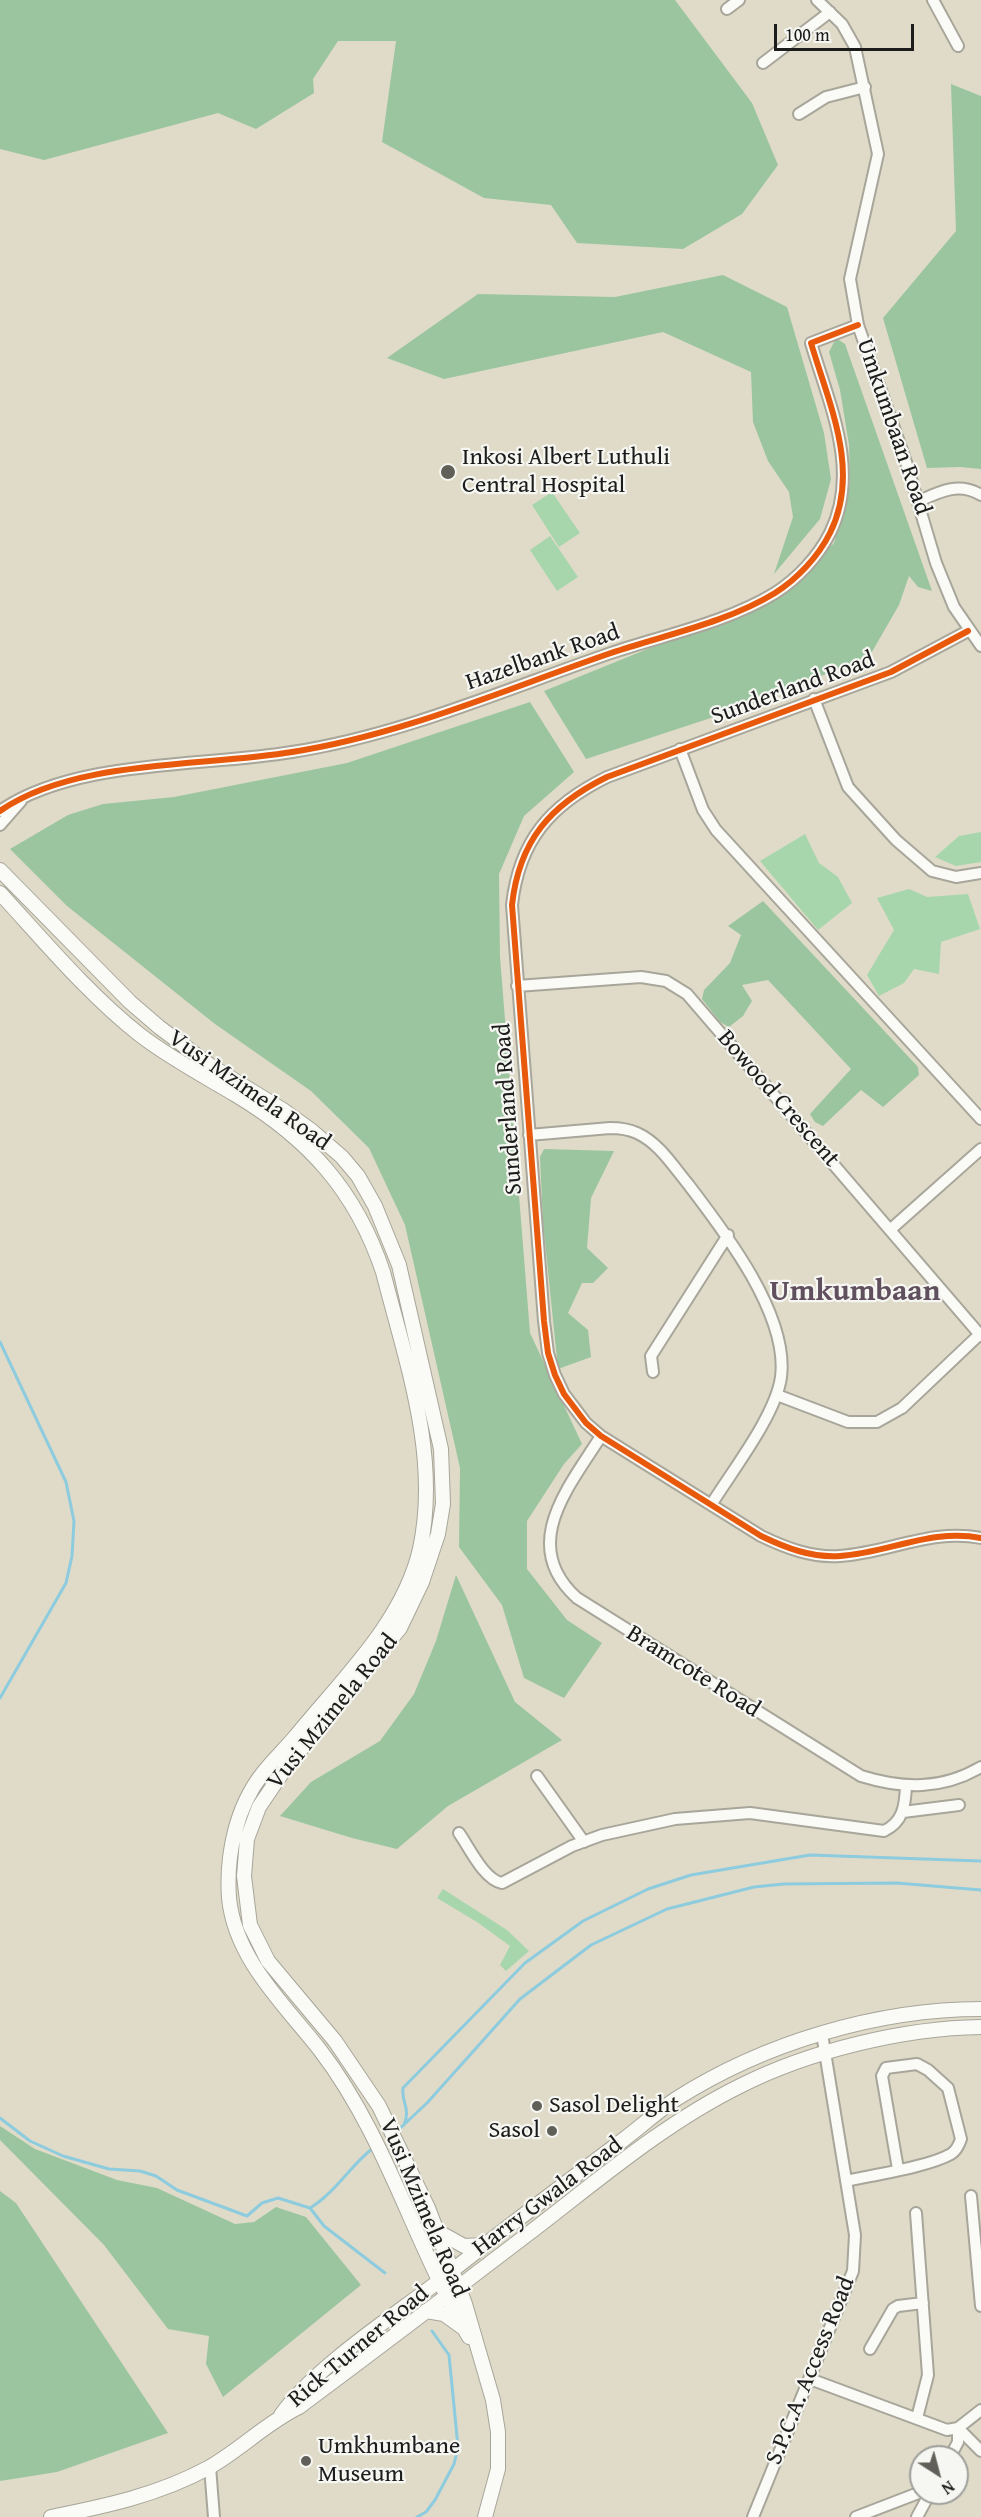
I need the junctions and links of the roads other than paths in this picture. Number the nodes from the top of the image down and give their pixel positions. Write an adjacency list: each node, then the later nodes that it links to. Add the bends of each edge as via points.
1 (739, 0): 4 (street)
2 (817, 0): 5 (street, Umkumbaan Road)
3 (933, 0): 6 (street)
4 (727, 9)
5 (830, 12): 7 (street); 8 (street, Umkumbaan Road, via 855,47)
6 (958, 46)
7 (763, 63)
8 (865, 87): 9 (street, via 826,97); 10 (street, Umkumbaan Road, via 878,154 850,279)
9 (799, 114)
10 (858, 325): 12 (street, Umkumbaan Road); 17 (street, Hazelbank Road, via 811,343 844,460 842,499 821,550 775,593 712,620 372,735 293,752 84,776 47,787)
11 (981, 495): 12 (street, via 955,487)
12 (919, 501): 13 (street, Umkumbaan Road, via 936,564)
13 (968, 631): 14 (street, Umkumbaan Road); 15 (street, Sunderland Road, via 891,672)
14 (981, 646)
15 (814, 699): 16 (street, Sunderland Road); 21 (street, via 848,787 897,840 932,871 956,877)
16 (680, 749): 23 (street, Sunderland Road, via 583,789 542,825 523,856 514,889); 24 (street, via 703,810 716,830)
17 (21, 801): 18 (street, Hazelbank Road); 19 (street, Hazelbank Road)
18 (0, 811)
19 (0, 825)
20 (0, 870): 50 (main road, Vusi Mzimela Road, via 159,1027 211,1066 290,1115 342,1157 375,1206 399,1265 441,1449 443,1504 438,1533 422,1582 400,1628 284,1770 259,1807 247,1839 244,1875 250,1925 268,1961 335,2041 379,2106)
21 (981, 873)
22 (0, 893): 52 (main road, Vusi Mzimela Road, via 125,1023 270,1117 318,1159 350,1197 383,1272 424,1444 427,1490 419,1550 390,1619 252,1789 235,1828 229,1896 233,1922 254,1966 320,2050 364,2120)
23 (518, 986): 25 (street, Sunderland Road); 27 (street, Bowood Crescent, via 641,977 666,981 679,989 706,1015)
24 (981, 1119)
25 (529, 1135): 28 (street, via 610,1128 638,1133 664,1154); 32 (street, Sunderland Road, via 548,1353 564,1394)
26 (981, 1149): 27 (street)
27 (891, 1229): 29 (street, Bowood Crescent)
28 (728, 1235): 30 (street, via 651,1356); 31 (street, via 778,1337 782,1363)
29 (980, 1336): 31 (street, via 902,1408 878,1422 848,1422)
30 (653, 1372)
31 (777, 1395): 33 (street)
32 (601, 1436): 33 (street, Sunderland Road); 37 (street, Bramcote Road, via 557,1506 551,1527 551,1558 570,1592 840,1765 861,1776)
33 (711, 1505): 34 (street, Sunderland Road, via 783,1547 822,1555 840,1556 954,1534)
34 (981, 1538)
35 (981, 1767): 37 (street, Bramcote Road, via 937,1784)
36 (537, 1776): 41 (street)
37 (906, 1787): 39 (street)
38 (959, 1805): 39 (street)
39 (903, 1812): 41 (street, via 894,1825 882,1832 732,1813 675,1819)
40 (459, 1833): 41 (street, via 485,1871 502,1883)
41 (584, 1842)
42 (981, 2009): 44 (main road, Harry Gwala Road, via 912,2015)
43 (981, 2027): 45 (main road, Harry Gwala Road, via 869,2040)
44 (822, 2034): 45 (street, S.P.C.A. Access Road); 51 (main road, Harry Gwala Road, via 749,2061 675,2100)
45 (826, 2054): 47 (street, S.P.C.A. Access Road); 55 (main road, Harry Gwala Road, via 776,2070 703,2107 608,2172)
46 (898, 2169): 46 (street, via 951,2154 961,2139 948,2088 917,2064 886,2068 882,2076); 47 (street)
47 (846, 2181): 63 (street, S.P.C.A. Access Road, via 855,2235 853,2271)
48 (971, 2196): 58 (street)
49 (916, 2214): 57 (street)
50 (437, 2231): 51 (main road, via 464,2246); 53 (main road, Vusi Mzimela Road)
51 (485, 2245): 53 (main road, Harry Gwala Road)
52 (423, 2248): 54 (main road, Vusi Mzimela Road); 56 (main road, via 425,2275)
53 (451, 2270): 54 (main road, Harry Gwala Road); 55 (main road, Vusi Mzimela Road)
54 (439, 2280): 55 (main road, Vusi Mzimela Road); 56 (main road, Rick Turner Road)
55 (452, 2291): 59 (main road, Rick Turner Road); 60 (main road, Vusi Mzimela Road); 62 (main road, Vusi Mzimela Road, via 465,2304)
56 (418, 2296): 65 (main road, Rick Turner Road, via 293,2398)
57 (922, 2303): 61 (street, via 893,2309); 66 (street, via 928,2375)
58 (981, 2306)
59 (426, 2311): 60 (main road, via 444,2314); 65 (main road, Rick Turner Road, via 299,2407)
60 (463, 2328): 62 (main road, Vusi Mzimela Road)
61 (870, 2349)
62 (477, 2352): 74 (main road, Vusi Mzimela Road, via 493,2400 498,2432 497,2477)
63 (810, 2379): 66 (street); 75 (street, S.P.C.A. Access Road)
64 (981, 2410): 67 (street)
65 (280, 2416): 70 (main road, Rick Turner Road)
66 (917, 2418): 67 (street)
67 (953, 2429): 68 (street); 69 (street)
68 (956, 2445)
69 (981, 2451)
70 (210, 2467): 72 (main road, Rick Turner Road, via 152,2494); 73 (street)
71 (909, 2497): 76 (street)
72 (51, 2517)
73 (214, 2517)
74 (485, 2517)
75 (753, 2517)
76 (856, 2517)

